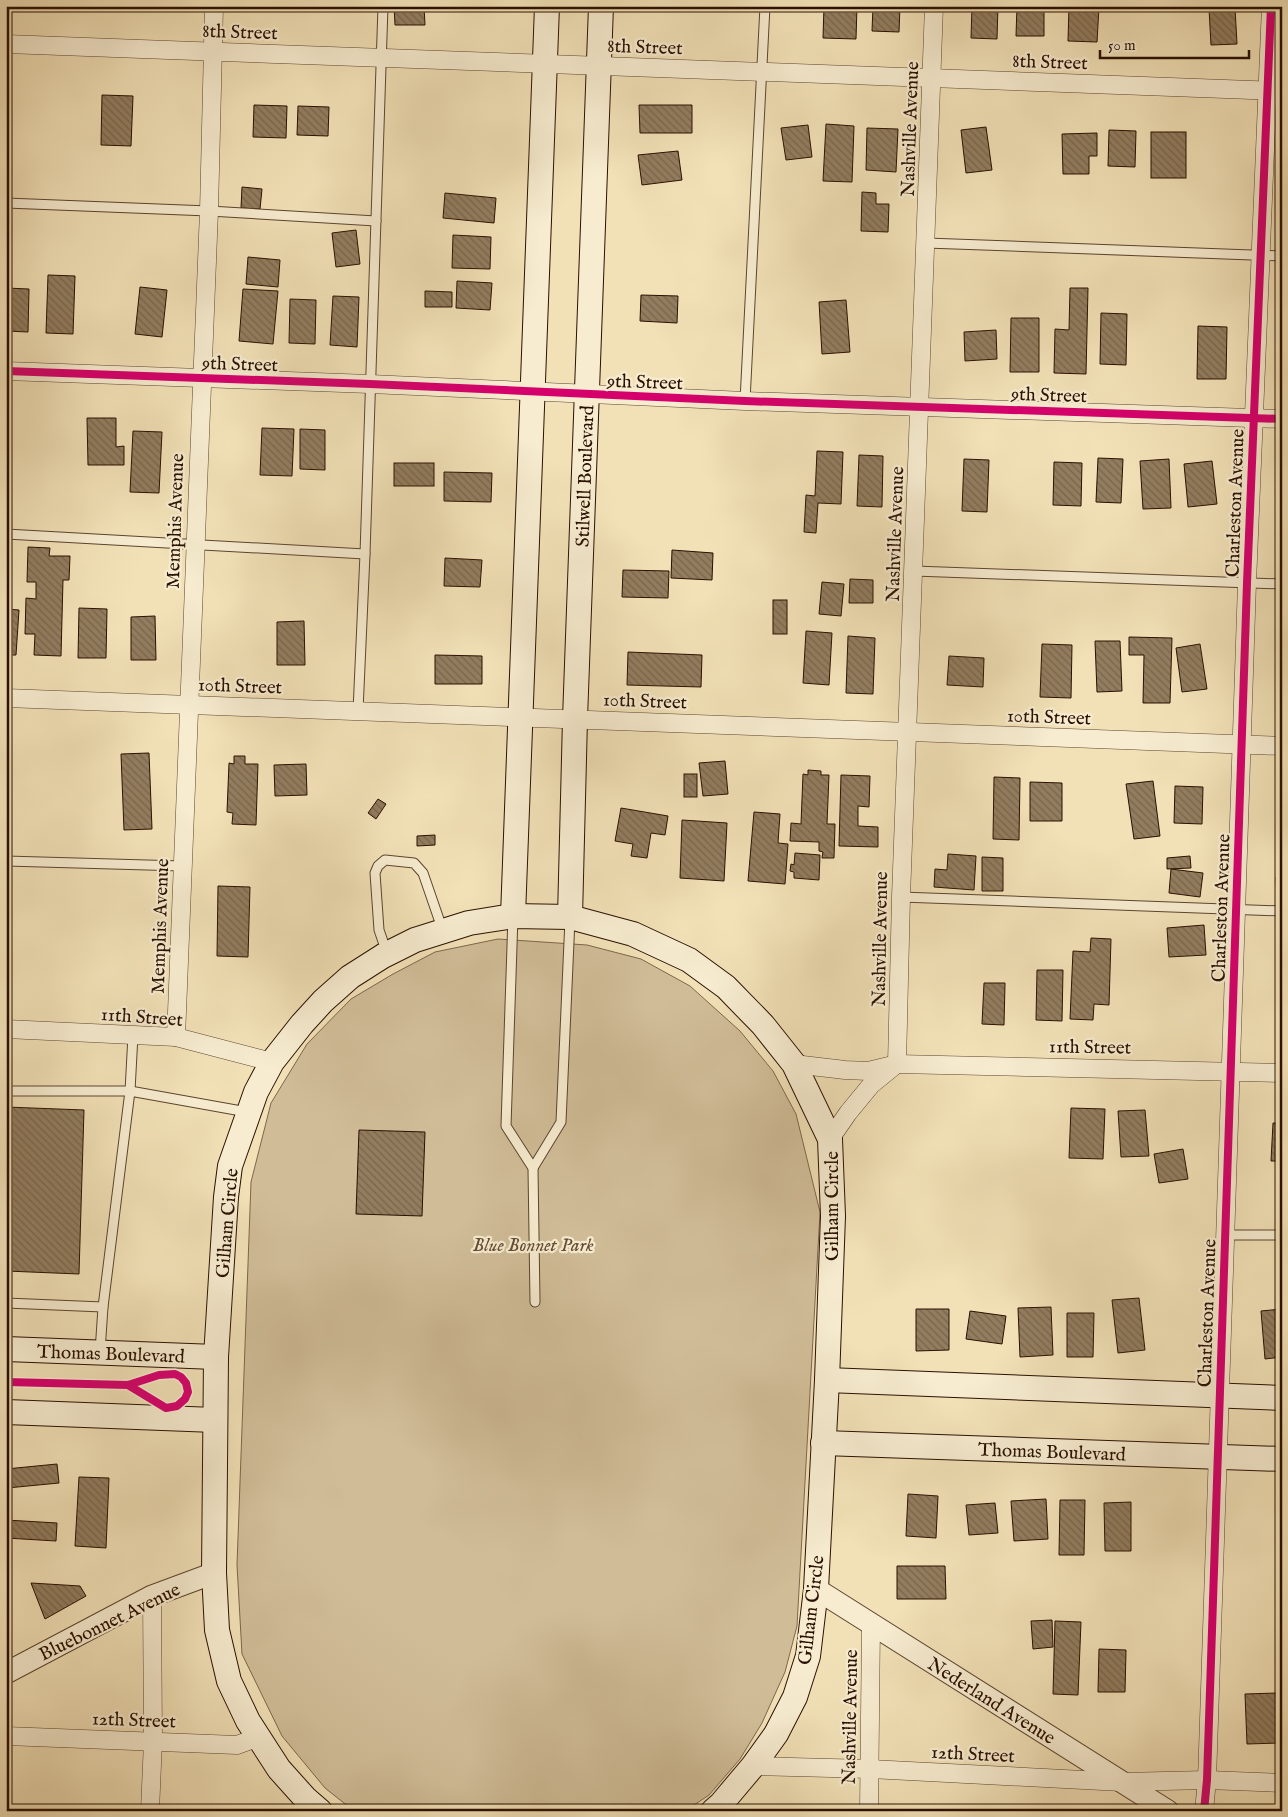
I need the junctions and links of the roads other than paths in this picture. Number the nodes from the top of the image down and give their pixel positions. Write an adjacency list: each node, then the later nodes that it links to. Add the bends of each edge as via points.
1 (214, 6): 9 (street, Memphis Avenue)
2 (383, 6): 10 (lane)
3 (547, 6): 11 (main road)
4 (602, 6): 12 (main road, Stilwell Boulevard)
5 (765, 6): 13 (lane)
6 (934, 6): 14 (street, Nashville Avenue)
7 (1271, 6): 15 (street, Charleston Avenue)
8 (6, 44): 9 (street, 8th Street)
9 (213, 51): 10 (street, 8th Street); 17 (street, Memphis Avenue)
10 (382, 58): 11 (street, 8th Street); 18 (lane)
11 (545, 64): 12 (street, 8th Street); 25 (main road)
12 (599, 66): 13 (street, 8th Street); 26 (main road, Stilwell Boulevard)
13 (762, 71): 14 (street, 8th Street); 27 (lane)
14 (932, 78): 15 (street, 8th Street); 19 (street, Nashville Avenue)
15 (1275, 91): 20 (street, Charleston Avenue)
16 (6, 203): 17 (lane)
17 (208, 211): 18 (lane); 23 (street, Memphis Avenue)
18 (376, 221): 24 (lane)
19 (926, 243): 20 (lane); 28 (street, Nashville Avenue)
20 (1262, 255): 21 (lane); 29 (street, Charleston Avenue)
21 (1282, 256)
22 (6, 371): 23 (street, 9th Street)
23 (201, 378): 24 (street, 9th Street); 32 (street, Memphis Avenue)
24 (370, 384): 25 (street, 9th Street); 33 (lane)
25 (534, 392): 26 (street, 9th Street); 40 (main road)
26 (587, 395): 27 (street, 9th Street); 41 (main road, Stilwell Boulevard)
27 (745, 401): 28 (street, 9th Street)
28 (919, 406): 29 (street, 9th Street); 34 (street, Nashville Avenue)
29 (1254, 418): 30 (street, 9th Street); 35 (street, Charleston Avenue)
30 (1282, 419)
31 (6, 534): 32 (lane)
32 (195, 544): 33 (lane); 38 (street, Memphis Avenue)
33 (365, 554): 39 (lane)
34 (914, 571): 35 (lane); 42 (street, Nashville Avenue)
35 (1247, 583): 36 (lane); 43 (street, Charleston Avenue)
36 (1282, 584)
37 (6, 698): 38 (street, 10th Street)
38 (188, 704): 39 (street, 10th Street); 46 (street, Memphis Avenue)
39 (358, 711): 40 (street, 10th Street)
40 (521, 717): 41 (street, 10th Street); 50 (main road)
41 (575, 719): 42 (street, 10th Street); 51 (main road, Stilwell Boulevard)
42 (907, 732): 43 (street, 10th Street); 47 (street, Nashville Avenue)
43 (1242, 744): 44 (street, 10th Street); 48 (street, Charleston Avenue)
44 (1282, 746)
45 (6, 861): 46 (lane)
46 (182, 866): 56 (street, Memphis Avenue)
47 (901, 897): 48 (lane); 59 (street, Nashville Avenue)
48 (1236, 909): 49 (lane); 60 (street, Charleston Avenue)
49 (1282, 911)
50 (513, 916): 51 (main road, Gilham Circle); 52 (main road, Gilham Circle); 66 (lane, via 506,1126)
51 (570, 917): 58 (main road, Gilham Circle, via 633,934 689,960 726,987 764,1025); 66 (lane, via 561,1122)
52 (443, 931): 53 (main road, Gilham Circle); 53 (lane, via 423,873 414,863 385,860 375,873 379,930)
53 (387, 954): 57 (main road, Gilham Circle, via 350,977 323,1001)
54 (6, 1029): 55 (street, 11th Street)
55 (134, 1035): 56 (street, 11th Street); 63 (lane)
56 (176, 1037): 57 (street, 11th Street)
57 (272, 1062): 64 (main road, Gilham Circle)
58 (794, 1064): 59 (street, 11th Street, via 868,1071); 65 (main road, Gilham Circle)
59 (897, 1064): 60 (street, 11th Street); 65 (street, via 871,1085)
60 (1232, 1070): 61 (street, 11th Street); 67 (street, Charleston Avenue)
61 (1282, 1072)
62 (6, 1091): 63 (lane)
63 (130, 1091): 64 (lane); 71 (lane)
64 (248, 1112): 74 (main road, Gilham Circle, via 230,1166)
65 (830, 1139): 75 (main road, Gilham Circle, via 833,1216)
66 (533, 1168): 69 (lane)
67 (1226, 1235): 68 (lane); 76 (street, Charleston Avenue)
68 (1282, 1236)
69 (535, 1302)
70 (6, 1303): 71 (lane)
71 (103, 1307): 73 (lane)
72 (6, 1349): 73 (main road, Thomas Boulevard)
73 (100, 1352): 74 (main road, Thomas Boulevard)
74 (216, 1357): 79 (main road, Gilham Circle)
75 (827, 1380): 76 (main road); 80 (main road, Gilham Circle)
76 (1219, 1395): 77 (main road); 81 (street, Charleston Avenue)
77 (1282, 1398)
78 (6, 1412): 79 (main road)
79 (215, 1420): 83 (main road, Gilham Circle)
80 (823, 1443): 81 (main road, Thomas Boulevard); 84 (main road, Gilham Circle)
81 (1217, 1457): 82 (main road, Thomas Boulevard); 93 (street, Charleston Avenue)
82 (1282, 1459)
83 (214, 1573): 85 (street, Bluebonnet Avenue); 89 (main road, Gilham Circle, via 217,1630 229,1681)
84 (816, 1589): 86 (street, Nederland Avenue); 91 (main road, Gilham Circle, via 808,1656 795,1698 776,1734)
85 (152, 1596): 87 (street, Bluebonnet Avenue); 90 (street)
86 (871, 1624): 92 (street, Nashville Avenue); 94 (street, Nederland Avenue)
87 (6, 1673)
88 (6, 1736): 90 (street, 12th Street)
89 (259, 1737): 90 (street, 12th Street, via 236,1745); 97 (main road, Gilham Circle, via 278,1769)
90 (153, 1741): 96 (street)
91 (753, 1766): 92 (street, 12th Street); 98 (main road, Gilham Circle)
92 (870, 1768): 94 (street, 12th Street); 99 (street, Nashville Avenue)
93 (1207, 1780): 94 (street, 12th Street); 95 (street, 12th Street); 101 (street, Charleston Avenue)
94 (1122, 1782): 100 (street, Nederland Avenue)
95 (1282, 1783)
96 (150, 1811)
97 (320, 1811)
98 (713, 1811)
99 (869, 1811)
100 (1168, 1811)
101 (1204, 1811)

